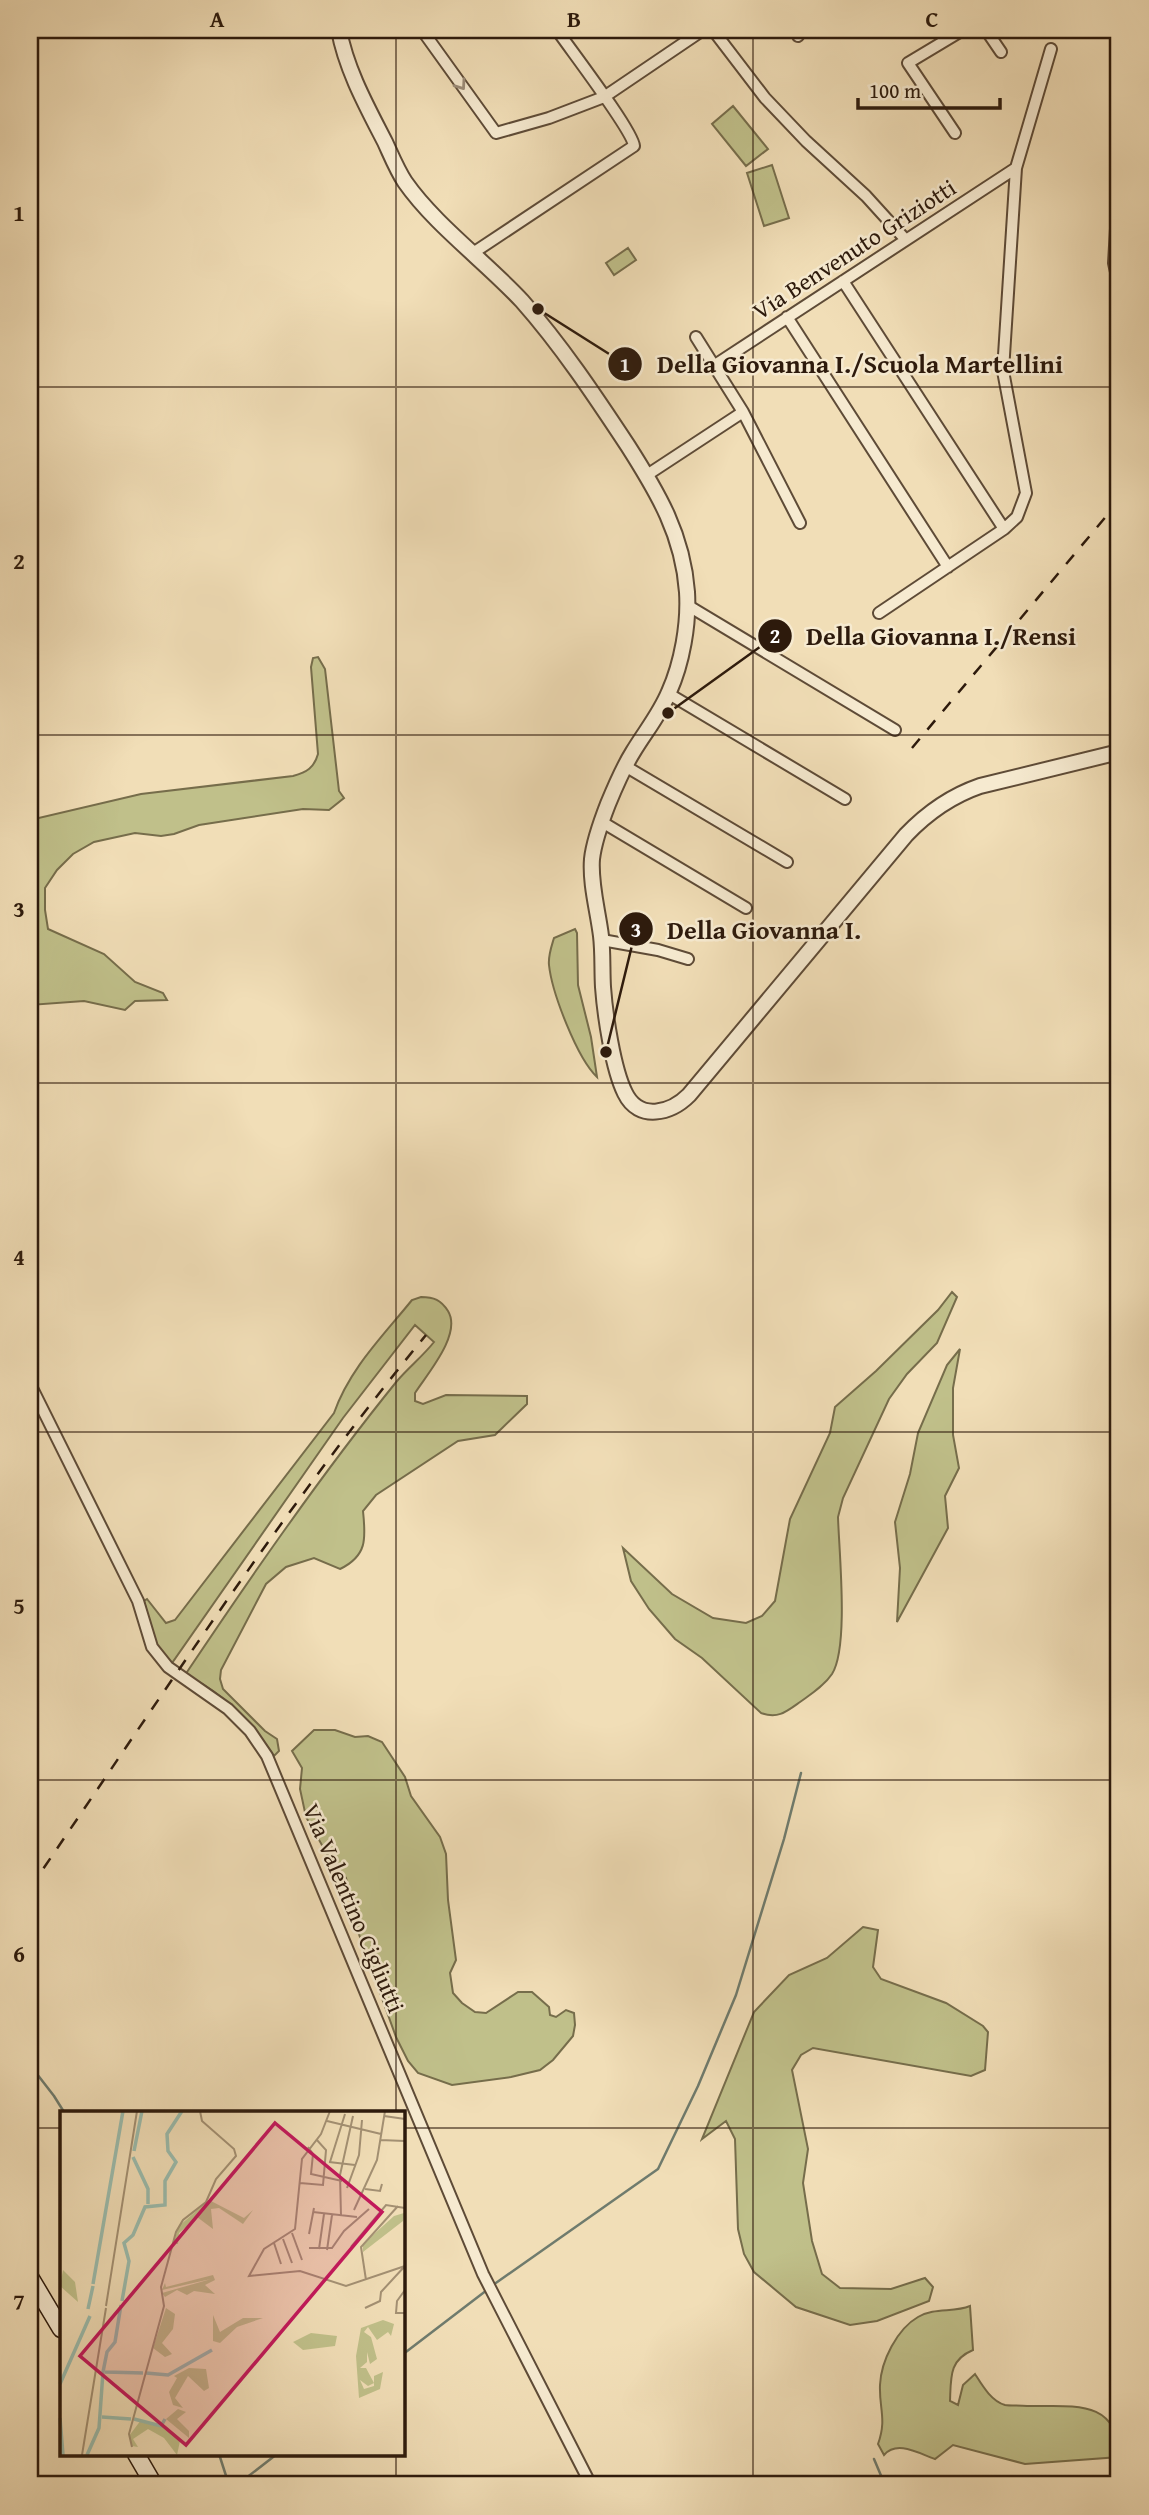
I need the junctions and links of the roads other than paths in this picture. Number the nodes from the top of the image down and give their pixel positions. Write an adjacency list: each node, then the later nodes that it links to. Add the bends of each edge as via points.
1 (339, 30): 16 (street, via 360,91 404,181)
2 (422, 30): 11 (street, one-way to 11, via 496,133)
3 (558, 30): 11 (street)
4 (703, 30): 11 (street)
5 (713, 30): 15 (street, via 765,98)
6 (963, 30): 8 (street)
7 (986, 30): 10 (street)
8 (941, 35): 12 (street, via 908,63)
9 (1051, 49): 13 (street)
10 (1002, 52)
11 (604, 97): 16 (street, via 634,146)
12 (955, 133)
13 (1016, 168): 15 (street, Via Benvenuto Griziotti); 26 (street, via 1003,371 1026,493 1017,517)
14 (1119, 178): 17 (street)
15 (905, 239): 18 (street, Via Benvenuto Griziotti)
16 (472, 253): 24 (street, via 523,302 589,387)
17 (1117, 264): 19 (street)
18 (843, 281): 20 (street, Via Benvenuto Griziotti); 26 (street)
19 (1119, 286)
20 (787, 317): 22 (street, Via Benvenuto Griziotti); 27 (street)
21 (696, 337): 22 (street)
22 (715, 365): 23 (street)
23 (743, 412): 24 (street); 25 (street)
24 (647, 475): 28 (street, via 675,529)
25 (800, 523)
26 (1004, 529): 27 (street)
27 (948, 567): 29 (street)
28 (687, 606): 30 (street); 31 (street)
29 (879, 613)
30 (669, 694): 33 (street); 34 (street)
31 (895, 730)
32 (1119, 752): 38 (street, via 980,786 930,813 874,872 691,1093 669,1110 643,1110 625,1093 606,1011)
33 (625, 766): 35 (street); 36 (street)
34 (845, 799)
35 (602, 822): 37 (street); 38 (street, via 592,871)
36 (787, 862)
37 (746, 908)
38 (602, 940): 39 (street)
39 (688, 959)
40 (30, 1384): 45 (street, Via Valentino Cigliutti, via 138,1601 152,1647 168,1667 228,1709 267,1756 487,2281)
41 (30, 2277): 42 (main road)
42 (60, 2327)
43 (137, 2456): 44 (main road)
44 (154, 2485)
45 (591, 2485)

